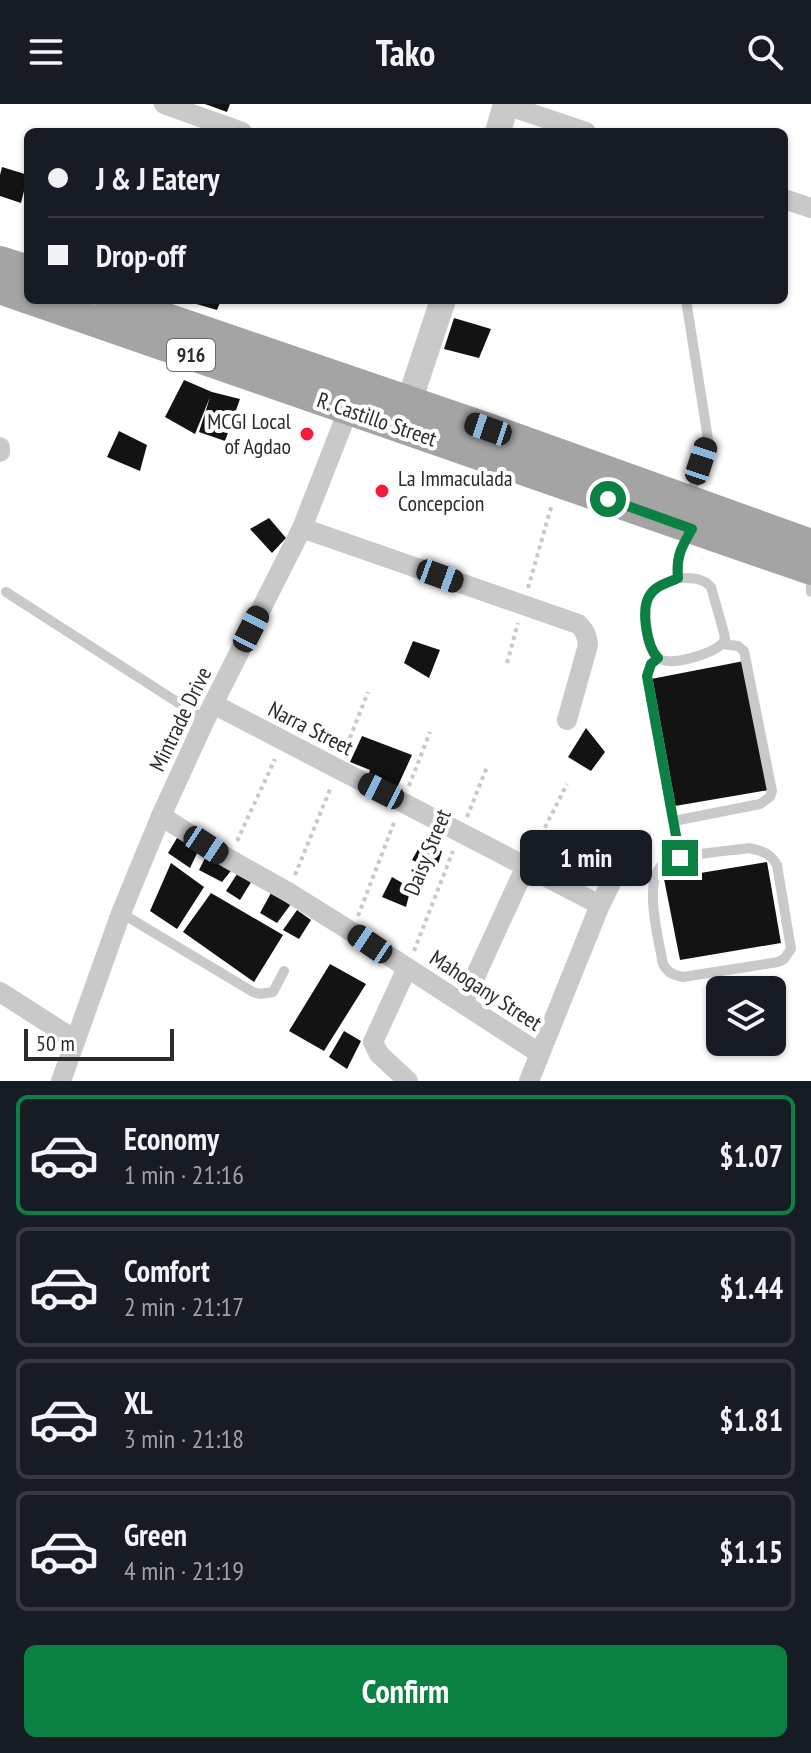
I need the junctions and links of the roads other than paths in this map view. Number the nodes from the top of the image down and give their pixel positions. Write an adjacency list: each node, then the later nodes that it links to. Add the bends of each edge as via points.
1 (164, 104): 3 (street)
2 (505, 104): 4 (street); 5 (street)
3 (231, 128)
4 (499, 128)
5 (574, 128)
6 (788, 200): 7 (street)
7 (811, 208)
8 (0, 262): 9 (main road)
9 (24, 270)
10 (0, 288): 11 (main road, R. Castillo Street / 916)
11 (24, 297)
12 (47, 304): 16 (main road, R. Castillo Street / 916)
13 (121, 304): 16 (main road, R. Castillo Street / 916)
14 (442, 304): 17 (street)
15 (687, 304): 18 (lane, via 708,439)
16 (353, 398): 17 (main road, R. Castillo Street / 916); 19 (street, Mintrade Drive)
17 (405, 415): 18 (main road, R. Castillo Street / 916); 18 (main road, R. Castillo Street / 916, via 559,481)
18 (687, 519): 20 (main road, R. Castillo Street / 916); 21 (main road, R. Castillo Street / 916); 22 (lane)
19 (302, 528): 28 (street, Mintrade Drive); 29 (street, via 578,624 588,645)
20 (811, 545)
21 (811, 569)
22 (678, 578): 26 (lane, via 699,578 711,587 724,633); 27 (lane, via 658,587 646,601 648,639)
23 (811, 578): 25 (lane)
24 (6, 592): 28 (lane)
25 (811, 592)
26 (722, 644): 27 (lane, via 676,661); 31 (lane, via 738,646 747,657 772,791 760,804)
27 (658, 658): 31 (lane, via 647,676)
28 (209, 712): 30 (street, Mintrade Drive); 34 (street, Narra Street, via 283,742)
29 (567, 720)
30 (161, 816): 36 (street, Mintrade Drive); 37 (street, Mahogany Street)
31 (674, 821): 33 (lane)
32 (626, 853): 35 (street)
33 (680, 858): 33 (lane, via 661,866 652,893 666,970 683,977 784,959 791,949 772,857 749,848)
34 (526, 866): 35 (street, Narra Street); 40 (street)
35 (600, 905): 42 (street)
36 (121, 913): 38 (lane, via 253,992 273,992); 41 (street, Mintrade Drive)
37 (407, 968): 40 (street, Mahogany Street); 44 (street, via 373,1042)
38 (284, 971)
39 (0, 992): 41 (street)
40 (463, 1003): 42 (street, Mahogany Street)
41 (75, 1040): 43 (street, Mintrade Drive)
42 (539, 1053): 45 (street)
43 (61, 1081)
44 (408, 1081)
45 (529, 1081)

